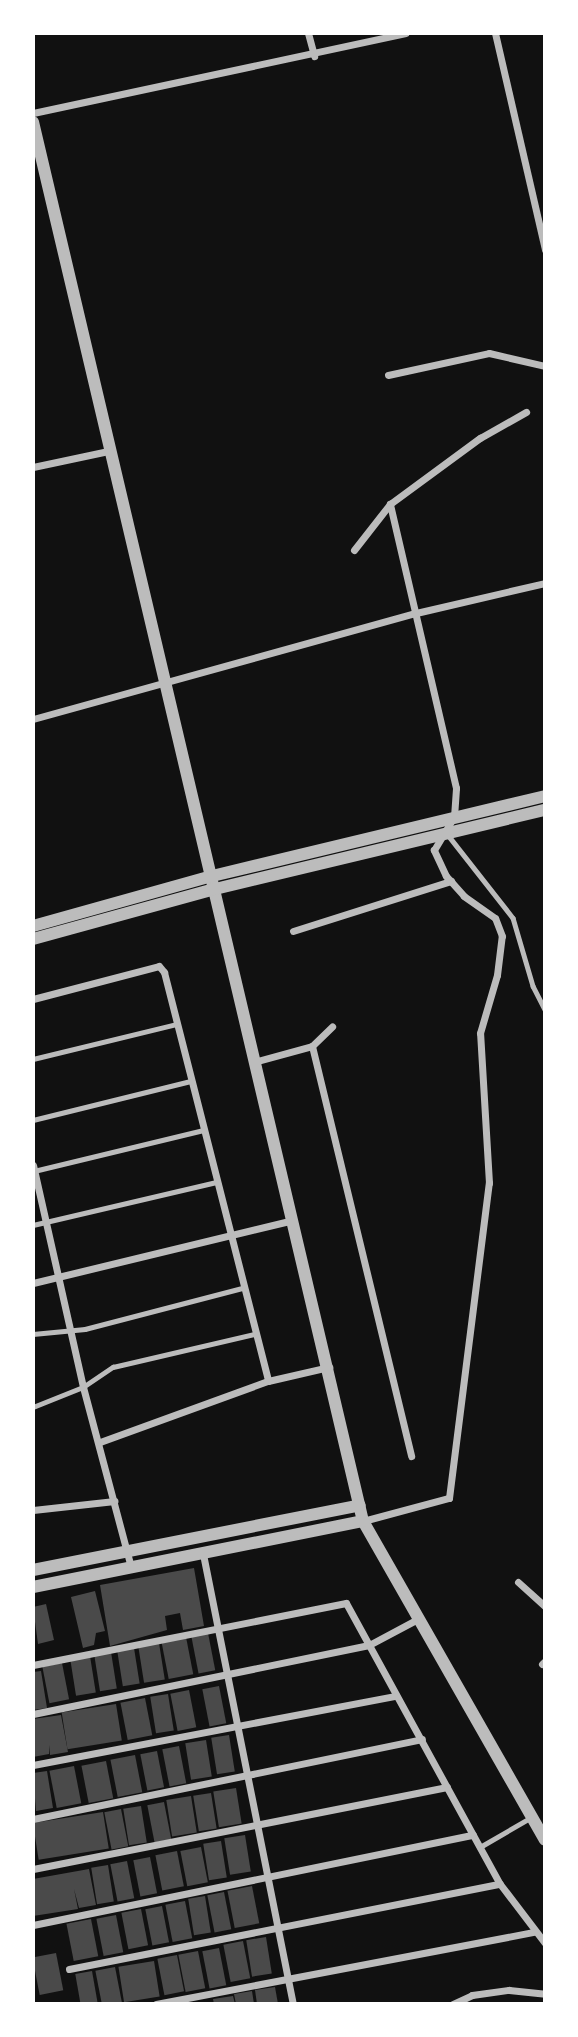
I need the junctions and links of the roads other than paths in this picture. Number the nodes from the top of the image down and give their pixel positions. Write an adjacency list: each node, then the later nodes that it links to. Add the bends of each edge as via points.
1 (308, 33): 4 (street)
2 (406, 33): 4 (street)
3 (495, 33): 7 (street)
4 (314, 56): 5 (street)
5 (33, 113)
6 (33, 122): 11 (street)
7 (545, 250)
8 (545, 366): 9 (street, via 489,352)
9 (388, 375)
10 (526, 412): 13 (street)
11 (108, 451): 12 (street); 17 (street)
12 (33, 467)
13 (390, 504): 14 (street); 16 (street)
14 (354, 550)
15 (545, 583): 16 (street)
16 (416, 613): 17 (street); 21 (street, via 456,788)
17 (163, 686): 18 (street); 23 (street)
18 (33, 719)
19 (545, 796): 21 (street)
20 (545, 810): 22 (street)
21 (454, 817): 22 (street); 23 (street)
22 (446, 831): 24 (street, via 434,850); 25 (street); 30 (lane, via 513,918)
23 (208, 877): 25 (street); 26 (street)
24 (451, 881): 27 (street); 60 (street, via 495,918 502,936 497,975 480,1033 489,1183 449,1498)
25 (211, 890): 28 (street); 35 (street)
26 (33, 926)
27 (293, 931)
28 (33, 939)
29 (33, 999): 31 (street, via 159,966)
30 (545, 1010)
31 (177, 1024): 34 (lane); 36 (street)
32 (332, 1027): 33 (street)
33 (312, 1046): 35 (street); 56 (street)
34 (33, 1059)
35 (254, 1062): 41 (street)
36 (191, 1081): 37 (lane); 38 (street)
37 (33, 1120)
38 (203, 1130): 39 (lane); 40 (street)
39 (34, 1169): 42 (street)
40 (216, 1182): 42 (lane); 44 (street)
41 (293, 1220): 44 (street); 51 (street)
42 (46, 1221): 43 (lane); 45 (street)
43 (33, 1224)
44 (229, 1237): 45 (street); 47 (street)
45 (58, 1277): 46 (street); 48 (street)
46 (33, 1283)
47 (242, 1288): 48 (lane); 50 (street)
48 (70, 1329): 49 (lane); 53 (street)
49 (33, 1334)
50 (255, 1335): 52 (street); 53 (lane, via 113,1367)
51 (330, 1367): 52 (street); 58 (street)
52 (268, 1381): 55 (street)
53 (83, 1387): 54 (lane); 55 (street)
54 (33, 1407)
55 (100, 1442): 57 (street)
56 (411, 1456)
57 (115, 1501): 59 (street); 61 (street)
58 (359, 1505): 60 (street); 61 (street)
59 (33, 1510)
60 (363, 1521): 62 (street); 68 (street)
61 (127, 1551): 63 (street); 64 (street)
62 (202, 1554): 63 (street); 69 (street)
63 (131, 1568): 66 (street)
64 (33, 1570)
65 (518, 1582): 67 (street)
66 (33, 1587)
67 (545, 1606)
68 (418, 1619): 70 (street); 80 (street)
69 (218, 1629): 70 (street, via 346,1603); 71 (street); 72 (street)
70 (369, 1645): 72 (street); 73 (street)
71 (33, 1665)
72 (227, 1676): 74 (street); 75 (street)
73 (396, 1696): 75 (street); 76 (street)
74 (33, 1714)
75 (237, 1726): 77 (street); 78 (street)
76 (422, 1739): 78 (street); 79 (street)
77 (33, 1765)
78 (247, 1776): 81 (street); 82 (street)
79 (447, 1787): 82 (street); 83 (street)
80 (532, 1817): 84 (street); 85 (lane)
81 (33, 1819)
82 (257, 1826): 86 (street); 87 (street)
83 (473, 1835): 85 (street); 87 (street)
84 (545, 1840)
85 (480, 1847): 88 (street)
86 (33, 1869)
87 (267, 1876): 89 (street); 90 (street)
88 (500, 1884): 90 (street); 91 (street)
89 (33, 1924)
90 (278, 1926): 93 (street); 94 (street)
91 (535, 1932): 92 (street); 94 (street)
92 (545, 1943)
93 (69, 1969)
94 (288, 1979): 96 (street); 97 (street)
95 (545, 1994): 98 (street, via 509,1990 472,1995)
96 (156, 2004)
97 (293, 2004)
98 (453, 2004)

